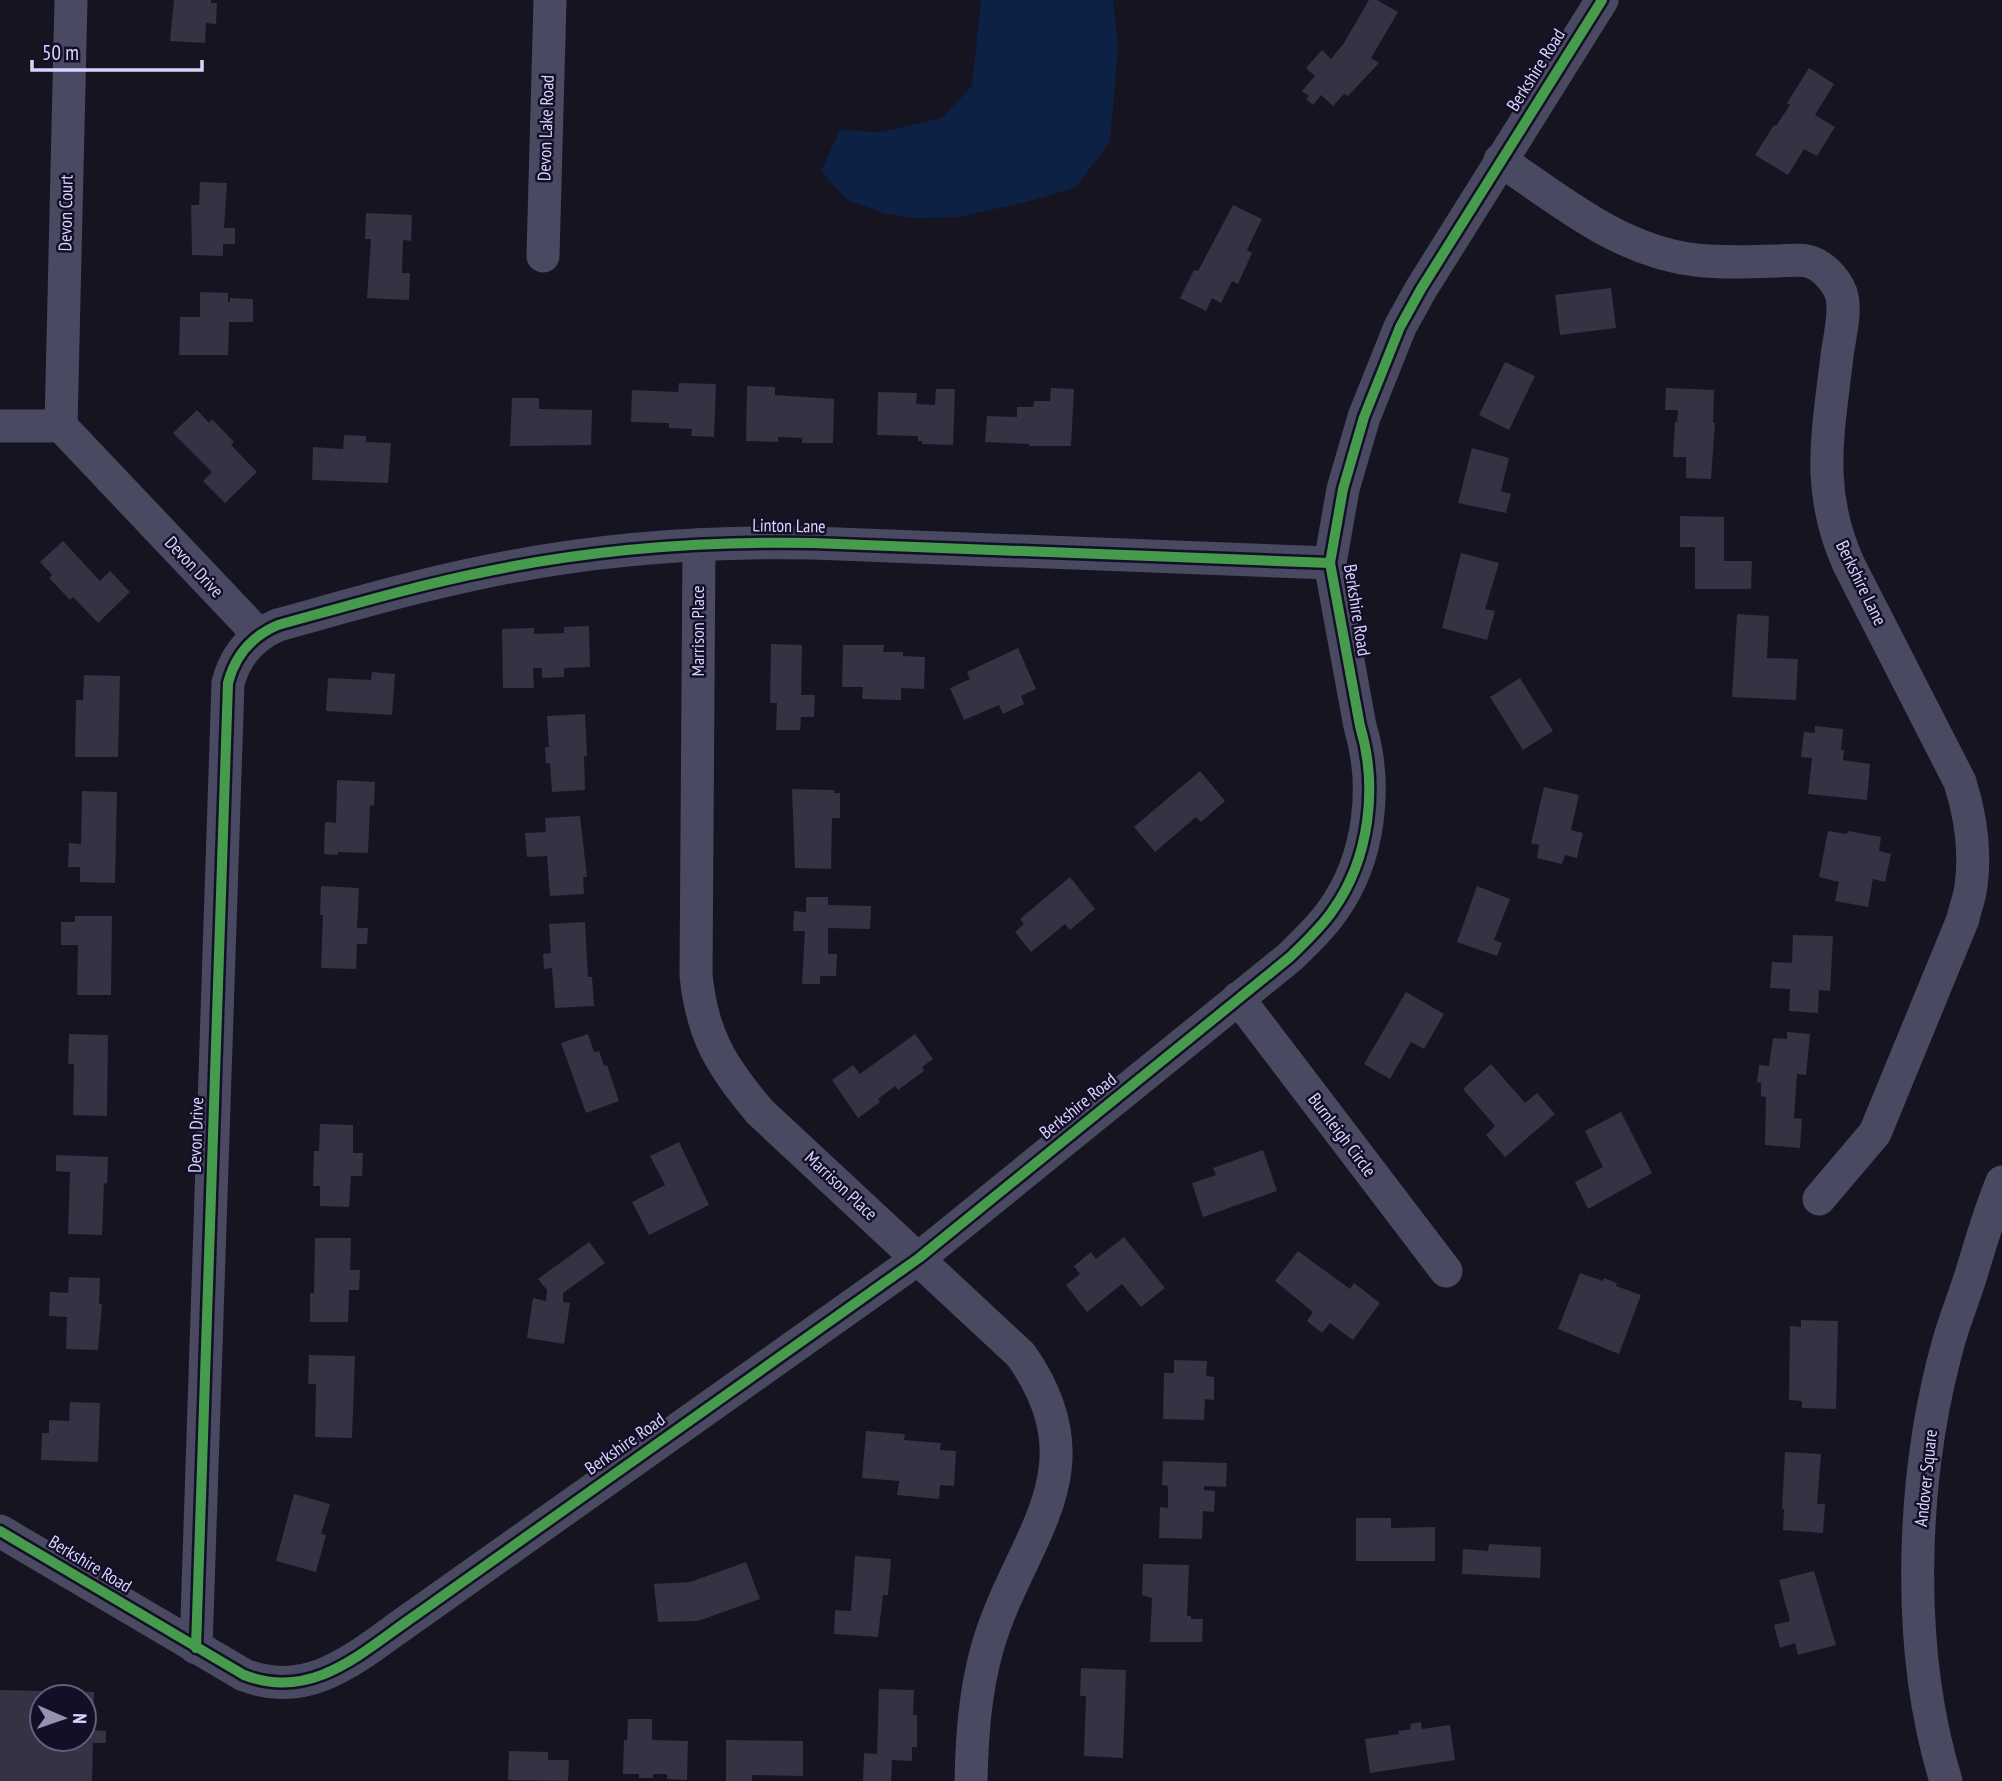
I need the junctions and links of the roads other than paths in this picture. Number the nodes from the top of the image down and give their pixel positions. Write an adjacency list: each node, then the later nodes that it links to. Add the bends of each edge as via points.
1 (71, 0): 7 (street, Devon Court)
2 (550, 0): 5 (street, Devon Lake Road)
3 (1602, 0): 4 (street, Berkshire Road)
4 (1500, 160): 9 (street, Berkshire Road, via 1421,289 1383,366 1354,447); 13 (street, Berkshire Lane, via 1593,223 1643,247 1707,261 1807,261 1825,271 1841,294 1828,435 1828,502 1849,565 1960,782 1970,813 1975,855 1963,919 1875,1133)
5 (543, 256)
6 (0, 426): 7 (street)
7 (61, 426): 10 (street, Devon Drive)
8 (699, 544): 9 (street, Linton Lane, via 813,543); 10 (street, Linton Lane, via 597,553 484,572 278,625); 14 (street, Marrison Place, via 696,975 703,1018 720,1060 745,1096)
9 (1330, 563): 11 (street, Berkshire Road, via 1366,746 1368,821 1357,863 1333,910 1290,957)
10 (259, 635): 17 (street, Devon Drive, via 231,669 228,683)
11 (1238, 998): 14 (street, Berkshire Road); 15 (street, Burnleigh Circle)
12 (2002, 1182): 19 (street, Andover Square, via 1949,1341 1927,1442 1922,1495 1918,1570 1922,1645 1937,1750)
13 (1819, 1199)
14 (919, 1258): 17 (street, Berkshire Road, via 340,1667 299,1683 264,1682); 18 (street, Marrison Place, via 1026,1363 1046,1400 1056,1452 1048,1506 987,1649 974,1713)
15 (1446, 1272)
16 (0, 1531): 17 (street, Berkshire Road)
17 (196, 1647)
18 (971, 1781)
19 (1947, 1781)

